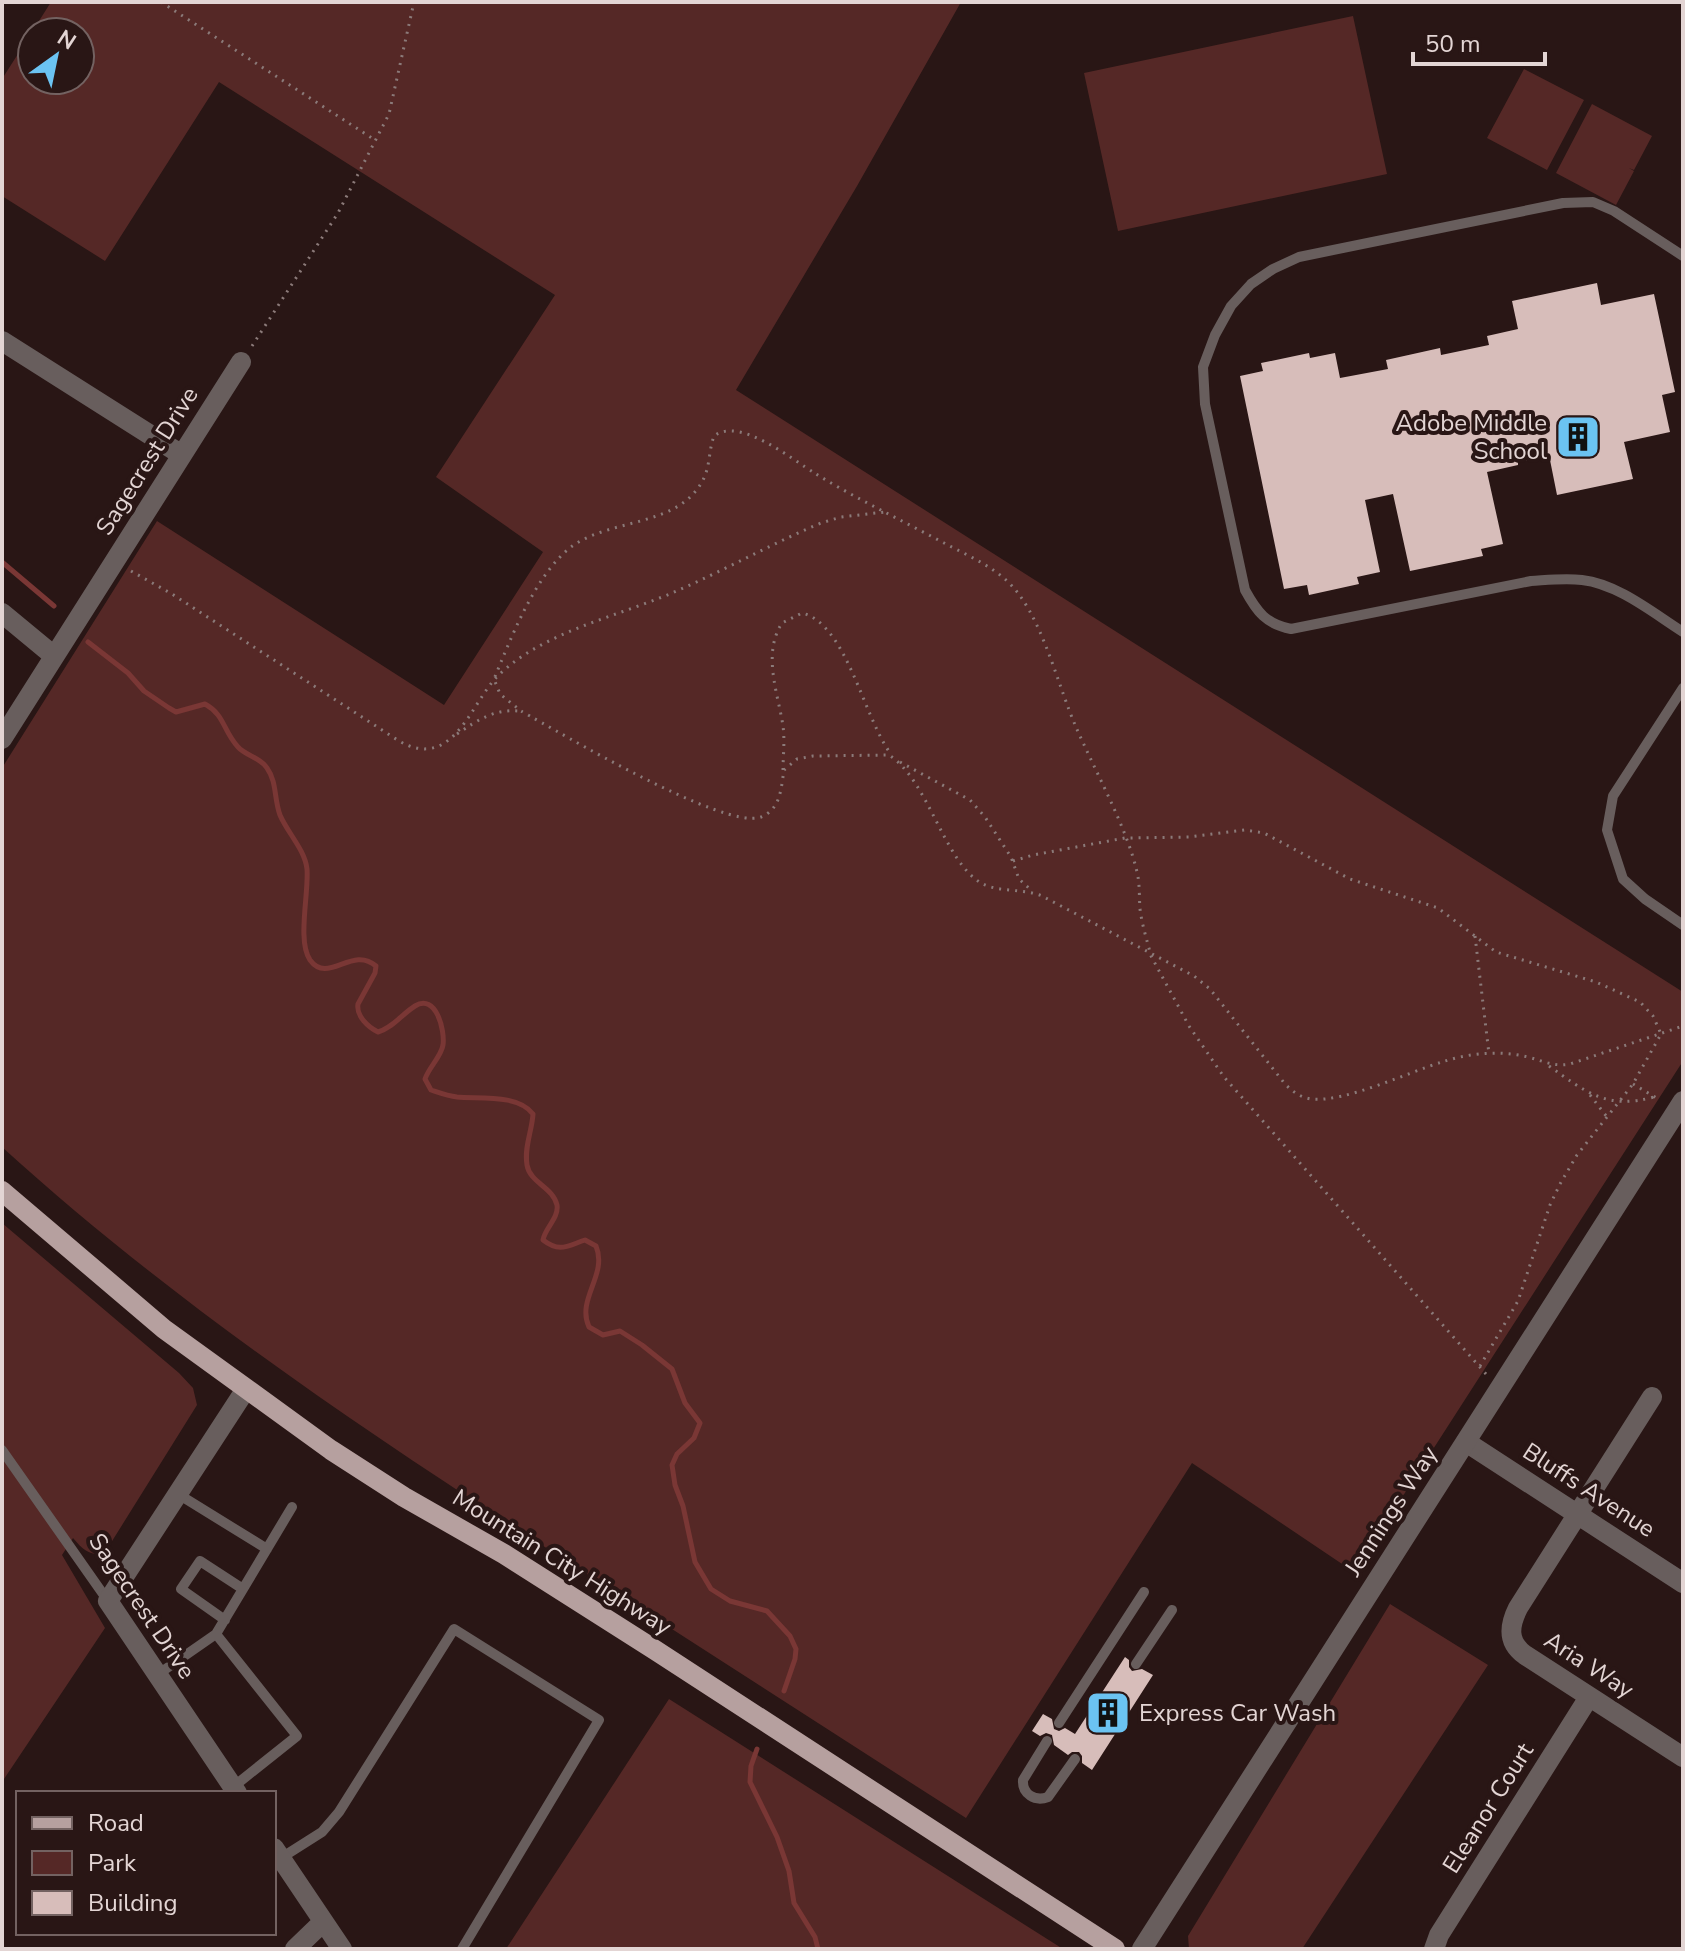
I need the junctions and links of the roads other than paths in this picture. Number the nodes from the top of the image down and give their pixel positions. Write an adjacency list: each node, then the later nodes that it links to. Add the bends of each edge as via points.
1 (1683, 256): 6 (lane, via 1593,202 1563,203 1299,257 1273,269 1241,295 1215,335 1203,367 1205,404 1245,590 1273,626 1291,629 1556,579 1585,580 1614,591)
2 (2, 341): 4 (street)
3 (241, 362): 4 (street, Sagecrest Drive)
4 (182, 455): 7 (street, Sagecrest Drive)
5 (2, 613): 7 (street)
6 (1683, 632)
7 (54, 656): 9 (street, Sagecrest Drive)
8 (1683, 688): 10 (lane, via 1613,796 1607,830 1623,879)
9 (2, 739)
10 (1683, 925)
11 (1678, 1114): 15 (street, Jennings Way)
12 (2, 1191): 13 (main road, Mountain City Highway, via 164,1329)
13 (246, 1389): 17 (street); 41 (main road, Mountain City Highway, via 331,1450 655,1650)
14 (1652, 1397): 19 (street)
15 (1466, 1442): 19 (street, Bluffs Avenue); 42 (street, Jennings Way)
16 (2, 1450): 24 (lane, Sagecrest Drive)
17 (178, 1494): 20 (lane); 24 (street)
18 (292, 1507): 20 (lane)
19 (1578, 1515): 21 (street, Bluffs Avenue); 30 (street, Aria Way, via 1510,1629 1518,1650)
20 (267, 1549): 22 (lane)
21 (1683, 1583)
22 (243, 1589): 26 (lane); 26 (lane, via 200,1561 181,1589)
23 (1144, 1592): 31 (lane)
24 (108, 1601): 29 (street, Sagecrest Drive)
25 (1172, 1610): 28 (lane)
26 (225, 1620): 27 (lane)
27 (216, 1634): 29 (lane); 35 (lane, via 297,1736)
28 (1136, 1664)
29 (157, 1675): 35 (street, Sagecrest Drive)
30 (1589, 1697): 33 (street, Aria Way); 43 (street, Eleanor Court)
31 (1059, 1723)
32 (1047, 1741): 34 (lane, via 1022,1783 1034,1798 1048,1797)
33 (1683, 1757)
34 (1075, 1759)
35 (235, 1790)
36 (277, 1853): 37 (street); 40 (lane, via 322,1832 339,1812 454,1629 599,1720)
37 (323, 1922): 38 (street); 39 (street)
38 (295, 1949)
39 (342, 1949)
40 (462, 1949)
41 (1115, 1949)
42 (1142, 1949)
43 (1434, 1949)

